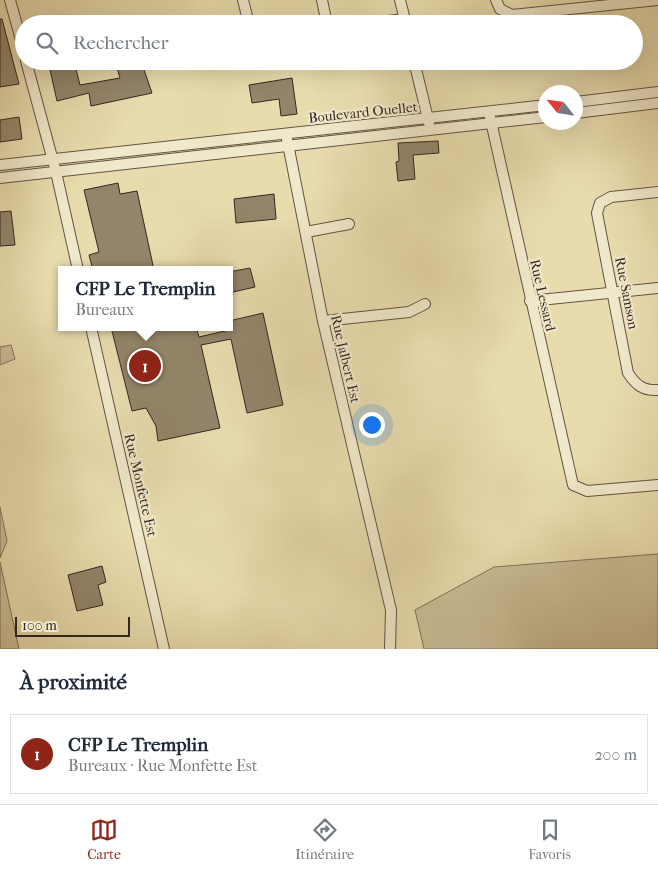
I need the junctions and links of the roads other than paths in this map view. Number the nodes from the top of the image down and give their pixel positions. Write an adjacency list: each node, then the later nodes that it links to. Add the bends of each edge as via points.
1 (10, 0): 10 (street)
2 (243, 0): 7 (street)
3 (322, 0): 8 (street)
4 (400, 0): 9 (street)
5 (496, 0): 6 (street, via 500,10 512,15)
6 (658, 0)
7 (247, 15)
8 (325, 15)
9 (404, 15)
10 (15, 18)
11 (28, 70): 28 (street)
12 (416, 70): 21 (street)
13 (658, 92): 15 (street)
14 (583, 102): 15 (street)
15 (611, 103): 16 (street); 19 (street)
16 (658, 103)
17 (538, 106): 18 (street, Boulevard Ouellet)
18 (488, 111): 21 (street, Boulevard Ouellet); 22 (street, Rue Lessard)
19 (583, 111)
20 (538, 117): 22 (street, Boulevard Ouellet)
21 (427, 118): 23 (street); 24 (street, Boulevard Ouellet)
22 (491, 123): 23 (street, Boulevard Ouellet); 38 (street, Rue Lessard)
23 (430, 129): 26 (street, Boulevard Ouellet)
24 (286, 134): 25 (street, Boulevard Ouellet); 26 (street, Rue Jalbert Est)
25 (183, 145): 27 (street); 28 (street, Boulevard Ouellet)
26 (288, 146): 27 (street, Boulevard Ouellet); 34 (street, Rue Jalbert Est)
27 (184, 157): 30 (street, Boulevard Ouellet)
28 (52, 159): 29 (street, Boulevard Ouellet); 30 (street)
29 (0, 165)
30 (56, 172): 31 (street, Boulevard Ouellet); 35 (street)
31 (0, 178)
32 (658, 192): 37 (street, Rue Samson, via 611,197 600,203 597,213)
33 (349, 224): 34 (street)
34 (306, 232): 40 (street, Rue Jalbert Est)
35 (77, 266)
36 (658, 288): 37 (street)
37 (613, 292): 38 (street); 42 (street, Rue Samson, via 628,373 637,386)
38 (530, 301): 43 (street, Rue Lessard, via 573,485 587,491)
39 (425, 304): 40 (street, via 409,312)
40 (323, 322): 45 (street, Rue Jalbert Est, via 391,610)
41 (92, 331): 44 (street, Rue Monfette Est)
42 (658, 390)
43 (658, 485)
44 (164, 649)
45 (390, 649)

